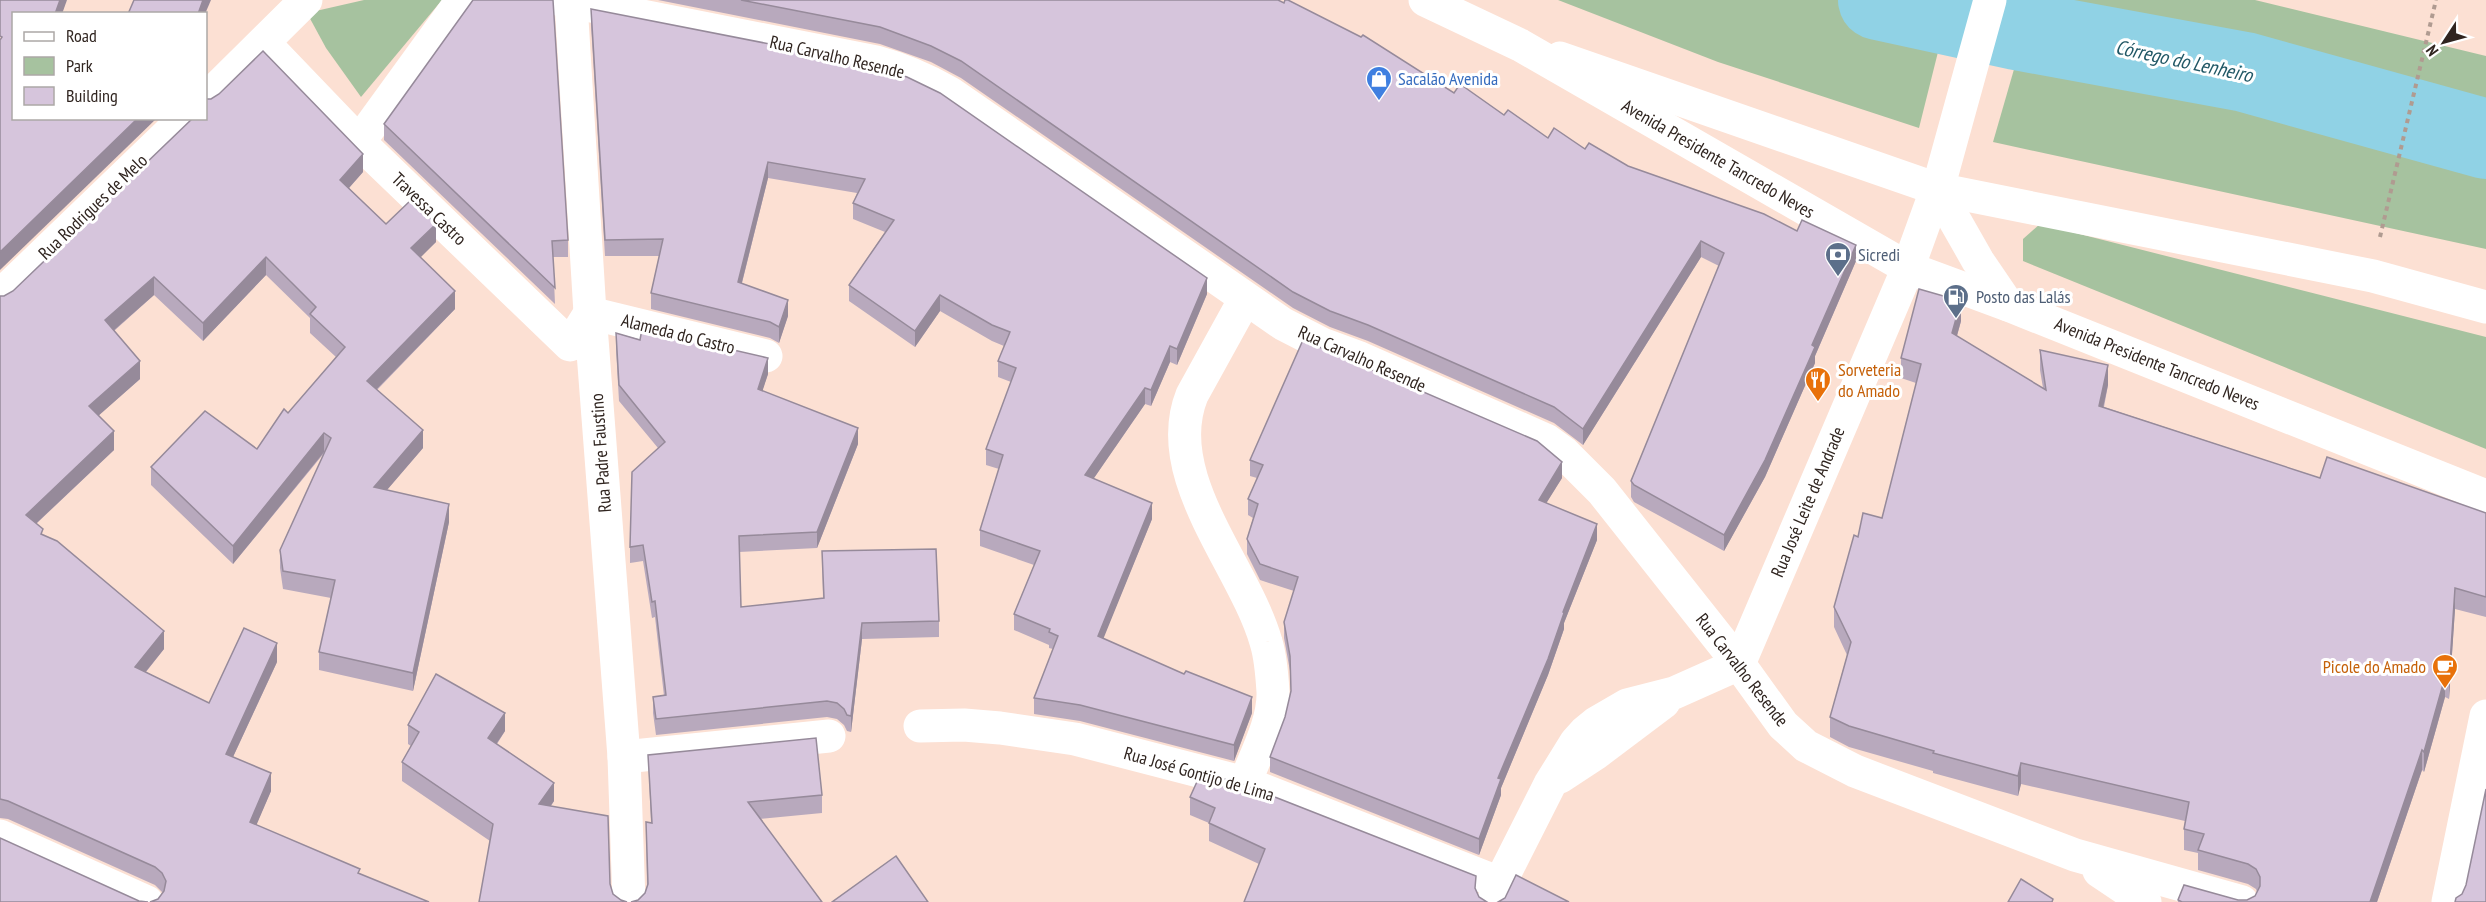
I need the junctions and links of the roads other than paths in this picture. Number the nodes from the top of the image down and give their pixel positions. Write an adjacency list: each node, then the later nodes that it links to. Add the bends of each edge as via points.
1 (306, 0): 6 (main road)
2 (462, 0): 10 (main road)
3 (1425, 0): 7 (main road, Avenida Presidente Tancredo Neves)
4 (1990, 0): 11 (main road, Rua José Leite de Andrade)
5 (566, 2): 14 (main road, Rua Carvalho Resende, via 876,62 932,82); 17 (main road, Rua Padre Faustino)
6 (264, 43): 8 (main road); 10 (main road, Travessa Castro)
7 (1520, 45): 11 (main road, Avenida Presidente Tancredo Neves); 12 (main road, Avenida Presidente Tancredo Neves)
8 (207, 98)
9 (183, 120): 13 (main road, Rua Rodrigues de Melo)
10 (359, 142): 17 (main road, Travessa Castro, via 570,345)
11 (1940, 182): 12 (main road, Rua José Leite de Andrade); 15 (main road, via 1978,261); 16 (main road, Avenida Presidente Tancredo Neves, via 2373,276)
12 (1908, 268): 15 (main road, Avenida Presidente Tancredo Neves); 20 (main road, Rua José Leite de Andrade)
13 (0, 296)
14 (1245, 299): 20 (main road, Rua Carvalho Resende, via 1322,344 1555,446 1602,491); 25 (main road, via 1192,395 1184,429 1188,472 1258,621 1270,659 1271,709)
15 (2008, 305): 19 (main road, Avenida Presidente Tancredo Neves)
16 (2486, 307)
17 (590, 312): 18 (main road, Alameda do Castro); 24 (main road, Rua Padre Faustino)
18 (766, 356)
19 (2486, 496)
20 (1739, 664): 27 (main road, Rua Carvalho Resende, via 1783,725 1816,752 1855,771); 28 (main road, via 1674,693 1627,705 1596,723 1576,742 1550,784)
21 (2486, 716): 33 (main road)
22 (920, 726): 25 (main road, Rua José Gontijo de Lima, via 964,725 1075,739)
23 (829, 736): 24 (main road)
24 (624, 757): 30 (main road, Rua Padre Faustino)
25 (1245, 783): 28 (main road, Rua José Gontijo de Lima)
26 (0, 836): 29 (main road)
27 (2075, 855): 31 (main road); 32 (main road)
28 (1497, 892)
29 (147, 902)
30 (629, 902)
31 (2145, 902)
32 (2242, 902)
33 (2448, 902)

